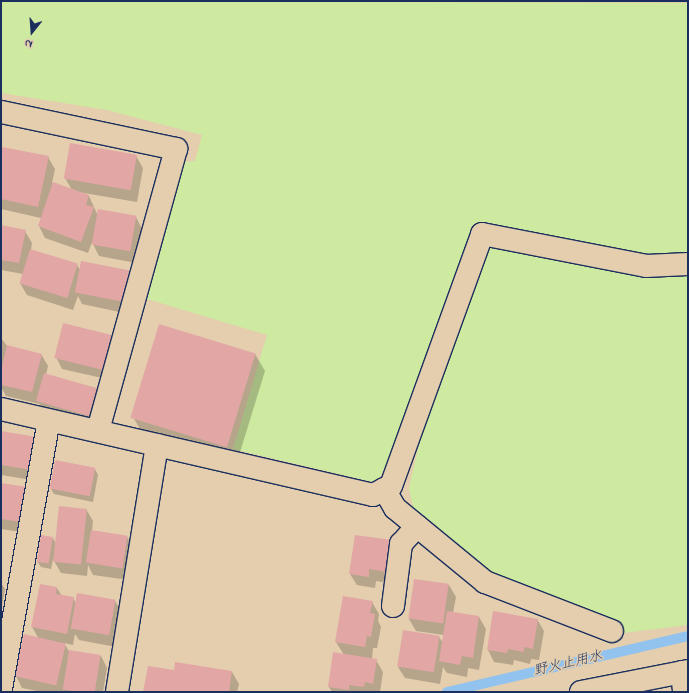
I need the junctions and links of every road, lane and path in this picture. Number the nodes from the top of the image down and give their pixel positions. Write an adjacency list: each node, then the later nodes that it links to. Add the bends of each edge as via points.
1 (1, 112): 5 (street, via 176,149)
2 (688, 264): 7 (street, via 646,266 482,234 391,486)
3 (1, 409): 4 (street)
4 (49, 420): 5 (street); 12 (street)
5 (98, 430): 6 (street)
6 (157, 445): 7 (street, via 373,495); 13 (street)
7 (384, 490): 8 (street, via 395,508)
8 (417, 526): 9 (street, via 401,544); 10 (street, via 485,582)
9 (394, 606)
10 (612, 631)
11 (686, 677): 14 (street)
12 (1, 689)
13 (117, 692)
14 (581, 692)

